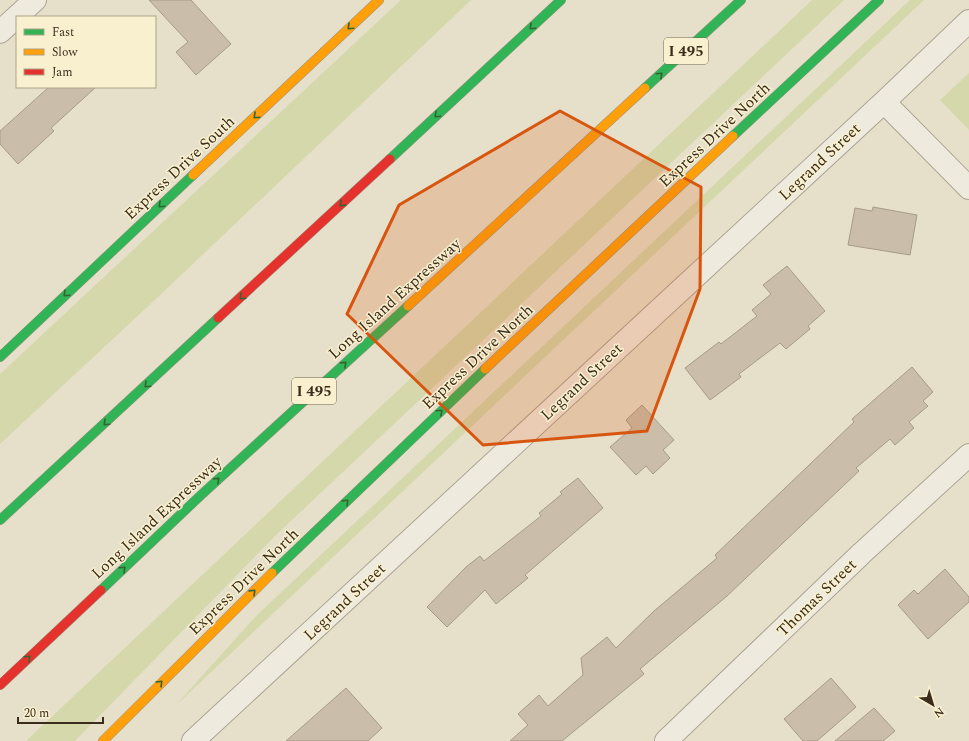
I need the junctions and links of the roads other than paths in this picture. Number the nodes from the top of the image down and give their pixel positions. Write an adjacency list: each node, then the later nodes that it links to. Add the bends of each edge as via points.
1 (35, 0): 6 (street)
2 (379, 0): 12 (main road, Express Drive South, one-way to 12)
3 (561, 0): 14 (main road, one-way to 14)
4 (741, 0): 15 (main road, Long Island Expressway / I 495, one-way to 4, via 201,494)
5 (879, 0): 16 (main road, Express Drive North, one-way to 5, via 416,434)
6 (18, 16)
7 (16, 17): 9 (street)
8 (969, 21): 10 (street, Legrand Street)
9 (0, 32)
10 (884, 102): 11 (street); 17 (street, Legrand Street)
11 (969, 188)
12 (0, 356)
13 (969, 455): 18 (street, Thomas Street, via 862,553)
14 (0, 520)
15 (0, 685)
16 (103, 741)
17 (193, 741)
18 (666, 741)

